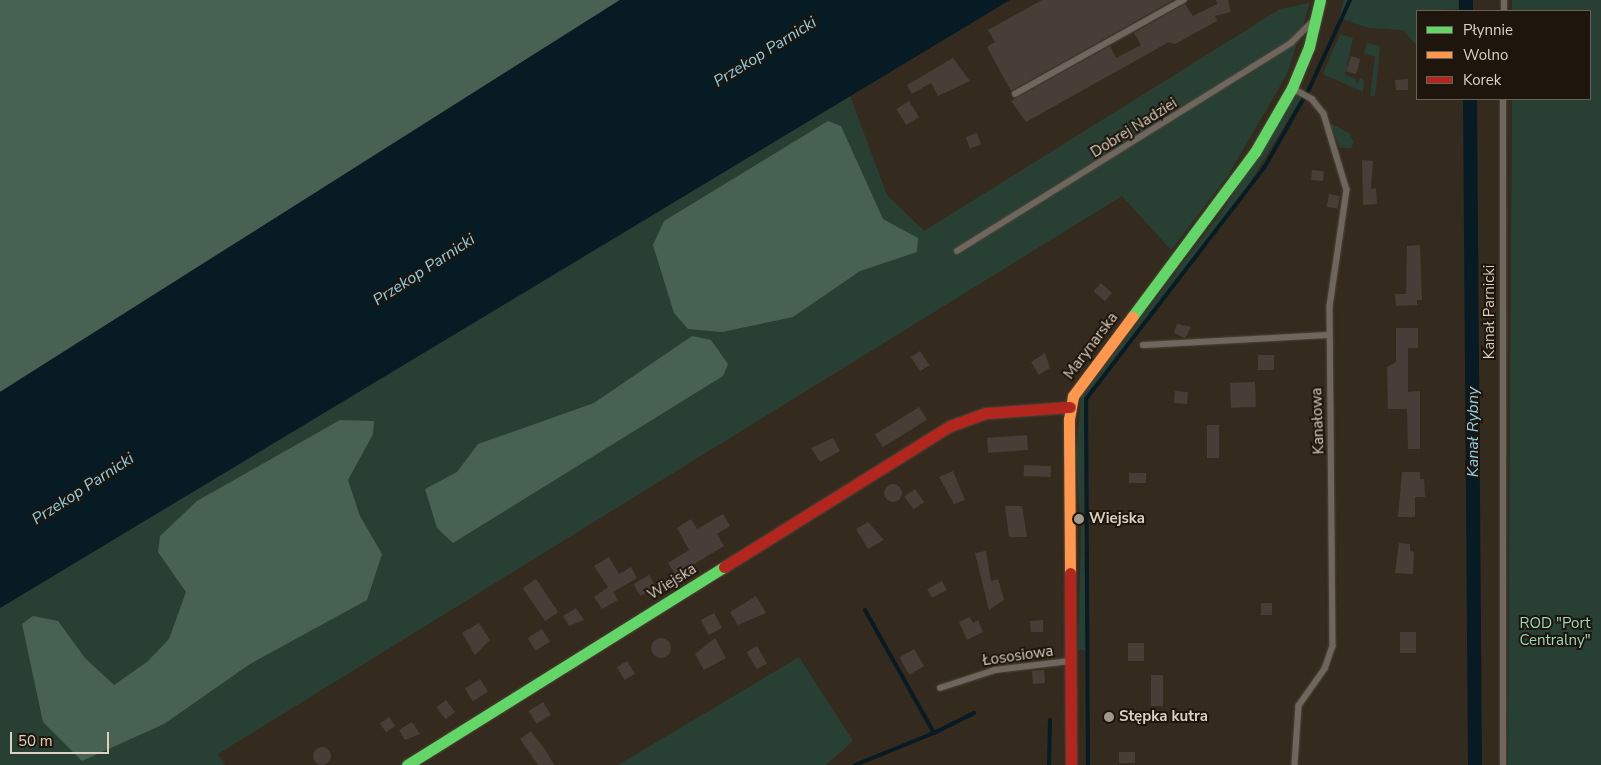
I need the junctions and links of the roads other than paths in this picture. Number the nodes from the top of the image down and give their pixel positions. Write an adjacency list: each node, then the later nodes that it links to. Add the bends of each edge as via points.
1 (1183, 0): 5 (lane)
2 (1320, 0): 3 (street, Marynarska)
3 (1317, 16): 4 (street, Marynarska); 7 (lane, Dobrej Nadziei, via 1291,43)
4 (1295, 90): 8 (lane, Kanałowa, via 1312,99 1327,121 1347,190); 10 (street, Marynarska, via 1222,201 1087,373)
5 (1015, 94)
6 (1503, 100): 16 (lane, Kanał Parnicki)
7 (957, 251)
8 (1329, 335): 9 (lane); 15 (lane, Kanałowa, via 1333,646 1325,668 1299,706)
9 (1143, 345)
10 (1070, 407): 11 (street, Marynarska); 13 (street, Wiejska, via 986,412 950,426)
11 (1071, 660): 12 (lane, Łososiowa, via 995,670); 14 (street, Marynarska)
12 (940, 688)
13 (407, 765)
14 (1071, 765)
15 (1295, 765)
16 (1503, 765)

